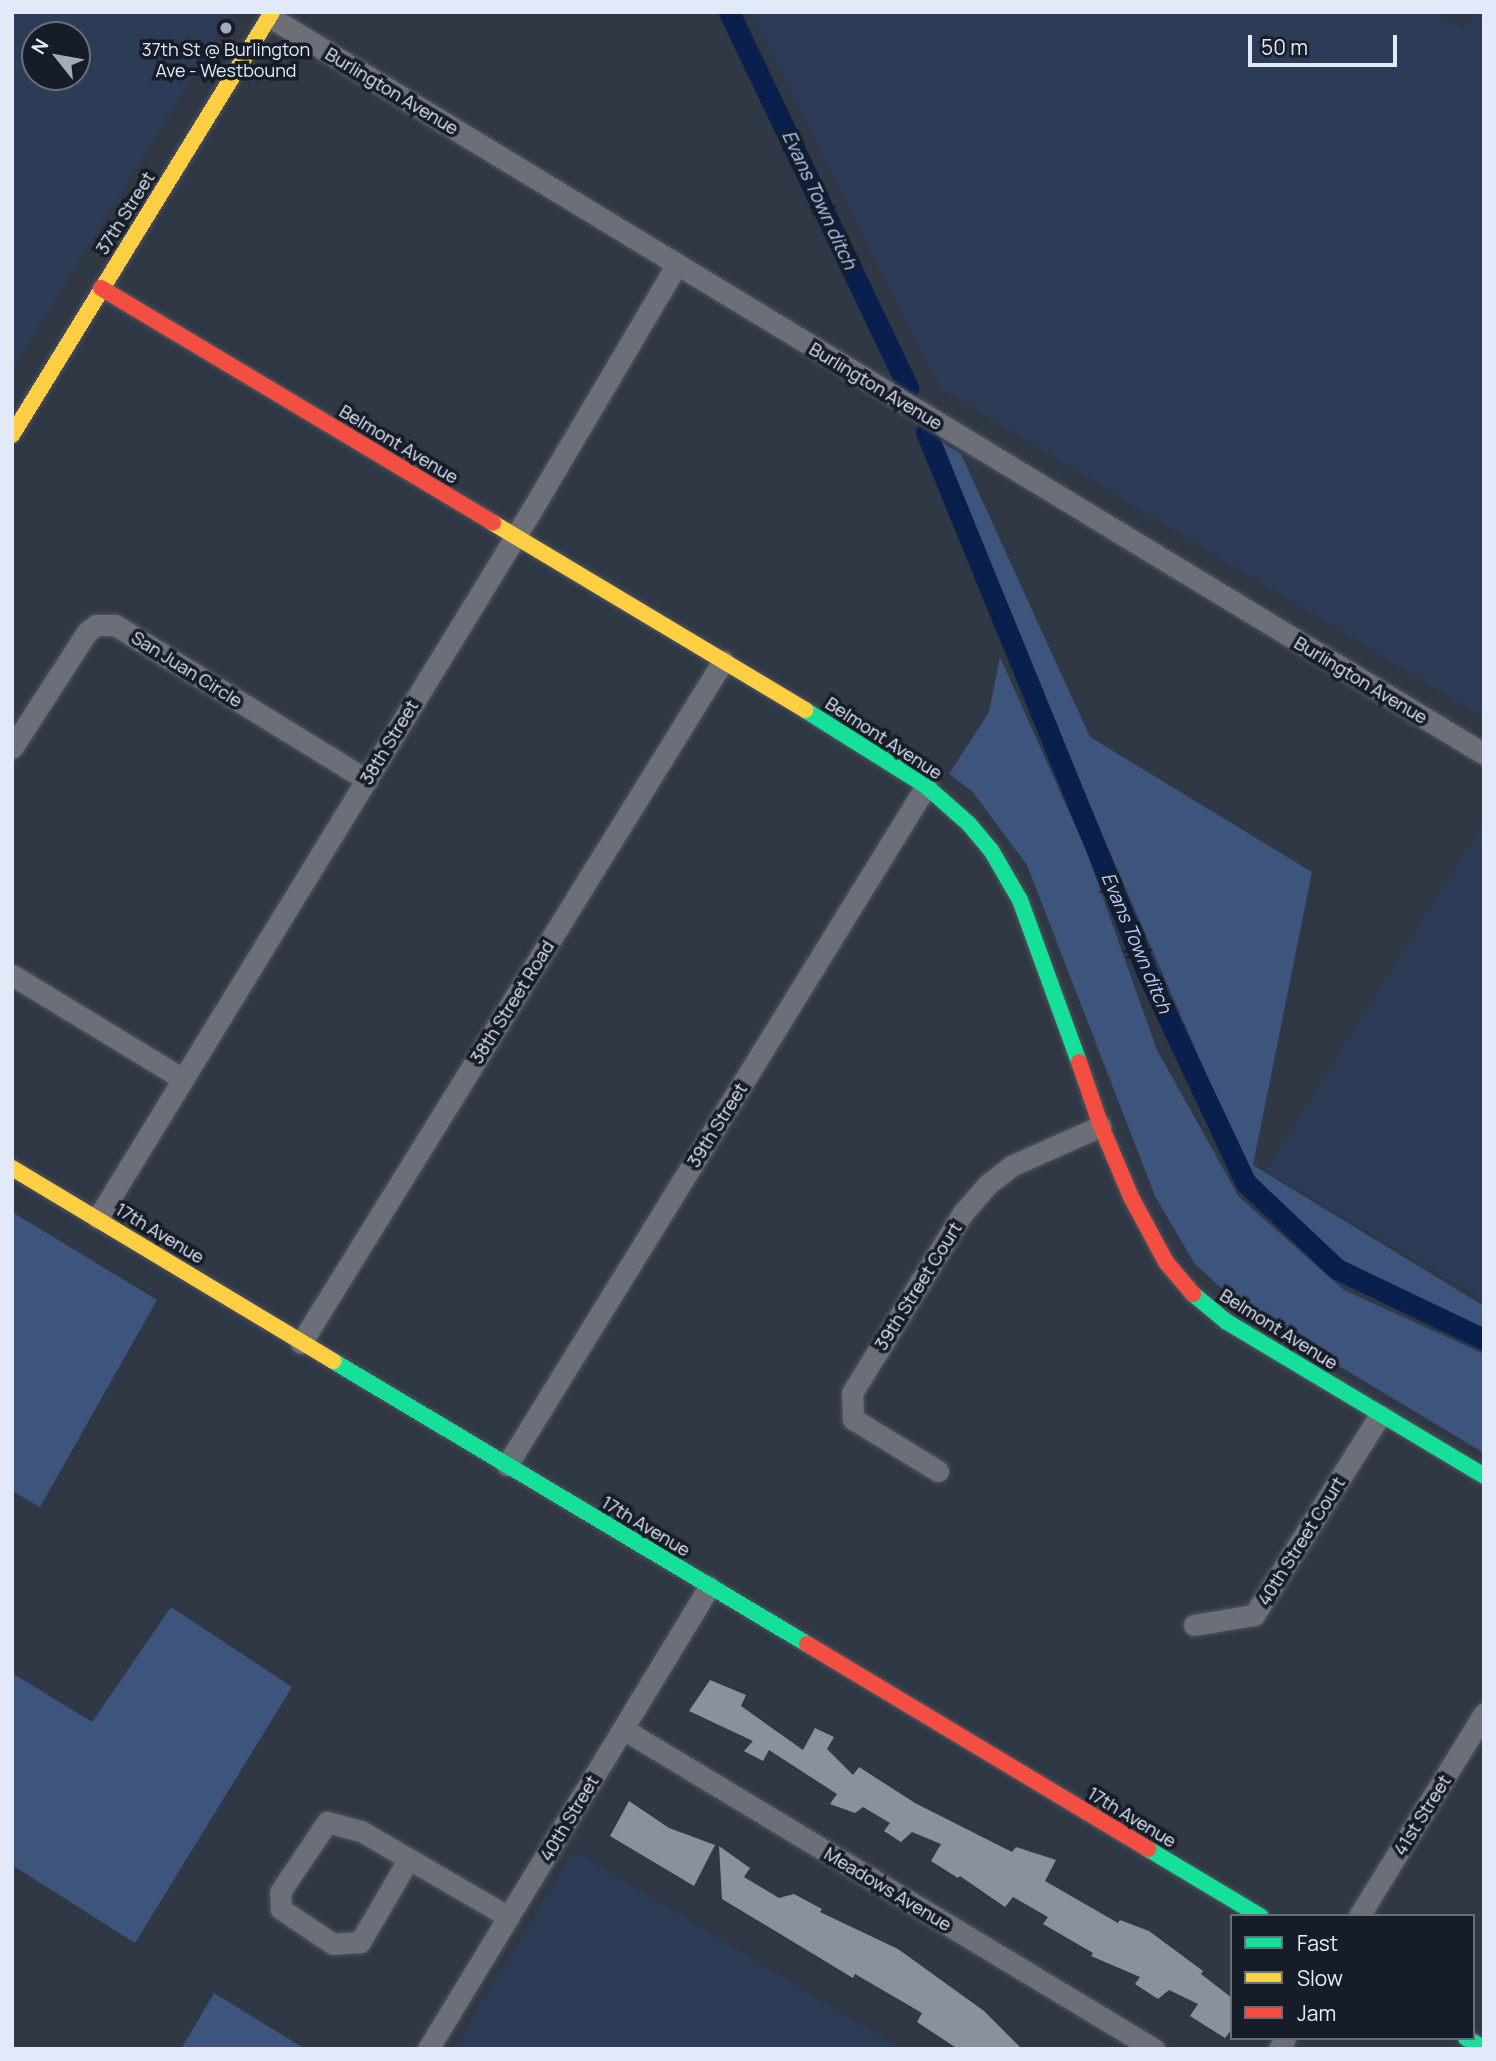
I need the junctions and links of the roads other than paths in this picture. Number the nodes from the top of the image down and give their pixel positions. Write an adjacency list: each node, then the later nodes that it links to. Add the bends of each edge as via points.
1 (271, 14): 2 (street, Burlington Avenue); 3 (main road, 37th Street)
2 (677, 264): 5 (street, 38th Street); 8 (street, Burlington Avenue)
3 (101, 288): 4 (main road, 37th Street); 5 (main road, Belmont Avenue)
4 (12, 435)
5 (515, 537): 6 (main road, Belmont Avenue); 9 (street, 38th Street)
6 (723, 661): 10 (main road, Belmont Avenue); 16 (street, 38th Street Road)
7 (12, 748): 9 (street, San Juan Circle, via 87,632 96,625 115,625)
8 (1484, 754)
9 (366, 780): 12 (street, 38th Street)
10 (926, 786): 13 (main road, Belmont Avenue, via 991,849 1020,900); 18 (street, 39th Street)
11 (12, 975): 12 (street)
12 (183, 1079): 15 (street, 38th Street)
13 (1101, 1126): 17 (main road, Belmont Avenue, via 1131,1197 1166,1262 1198,1300); 19 (street, 39th Street Court, via 1011,1166 986,1185 962,1214 852,1392 853,1419)
14 (12, 1168): 15 (main road, 17th Avenue)
15 (97, 1218): 16 (main road, 17th Avenue)
16 (302, 1343): 18 (main road, 17th Avenue)
17 (1380, 1415): 20 (main road, Belmont Avenue); 22 (street, 40th Street Court, via 1254,1615)
18 (507, 1465): 21 (main road, 17th Avenue)
19 (938, 1471)
20 (1484, 1476)
21 (709, 1587): 24 (street, 40th Street); 26 (main road, 17th Avenue)
22 (1194, 1625)
23 (1484, 1714): 27 (street, 41st Street)
24 (623, 1730): 28 (street, 40th Street); 30 (street, Meadows Avenue)
25 (408, 1860): 25 (street, via 360,1942 333,1944 281,1909 280,1892 327,1822 361,1830); 28 (street)
26 (1257, 1914)
27 (1360, 1914)
28 (509, 1917): 29 (street, 40th Street)
29 (428, 2049)
30 (1154, 2049)

